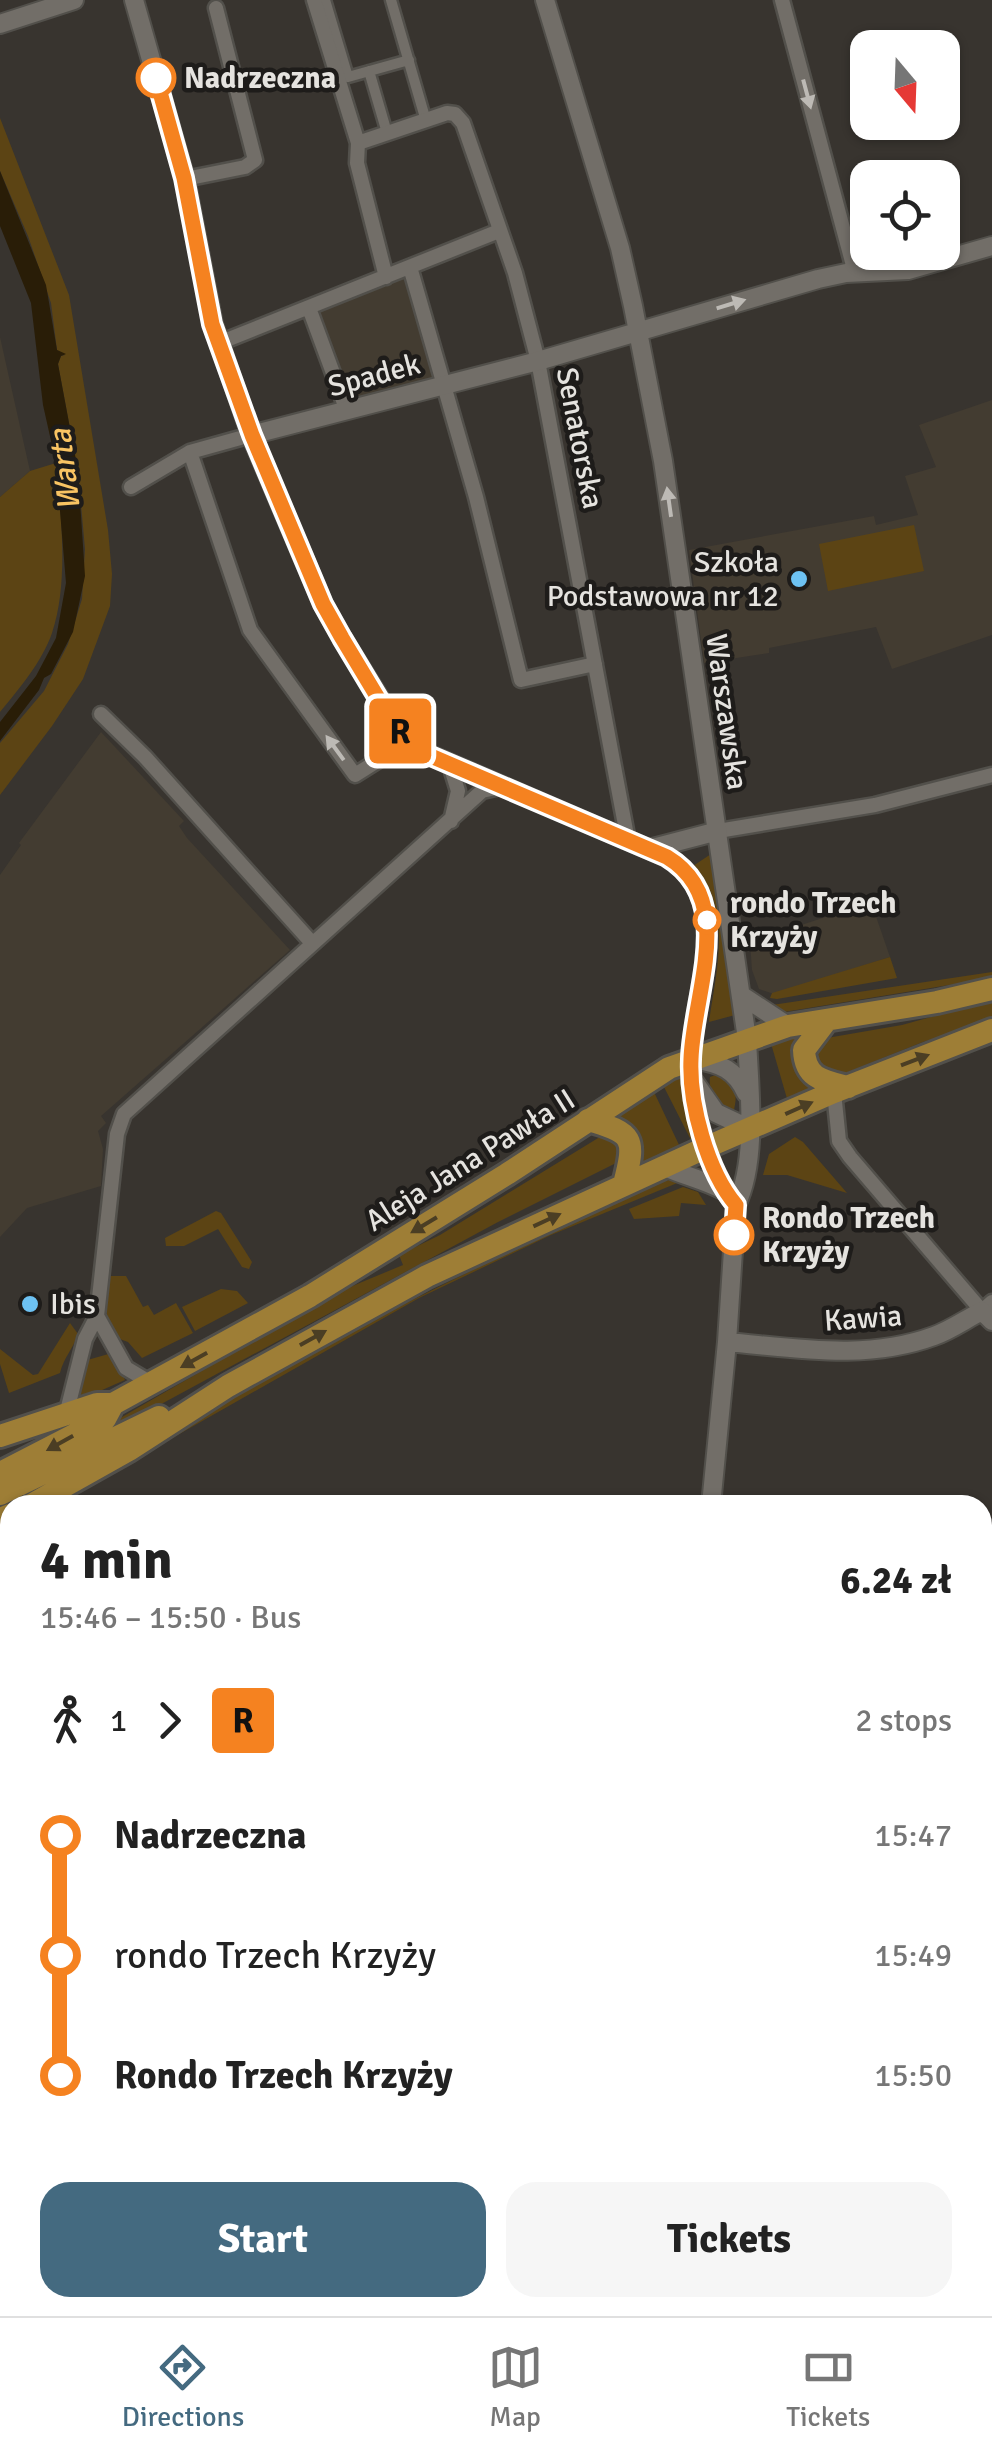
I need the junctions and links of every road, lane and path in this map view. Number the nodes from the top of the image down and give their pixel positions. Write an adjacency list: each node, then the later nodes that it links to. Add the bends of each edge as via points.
1 (74, 0): 9 (street)
2 (134, 0): 15 (street)
3 (314, 0): 14 (street)
4 (325, 0): 11 (street, via 348,77)
5 (391, 0): 10 (street)
6 (545, 0): 22 (street, Warszawska, via 620,248)
7 (782, 0): 19 (street, one-way to 19)
8 (216, 8): 15 (street, via 255,160)
9 (0, 24)
10 (408, 60): 11 (street); 12 (street)
11 (369, 72): 13 (street)
12 (424, 114)
13 (385, 126)
14 (358, 143): 16 (street, Senatorska, via 456,114); 20 (street, via 357,163)
15 (184, 178): 23 (street)
16 (499, 231): 18 (street); 24 (street, Senatorska)
17 (992, 246): 19 (street, Spadek, via 908,270)
18 (410, 267): 20 (street); 25 (street)
19 (856, 273): 22 (street, Spadek, one-way to 19)
20 (386, 276): 21 (street)
21 (309, 308): 23 (street); 26 (street)
22 (638, 332): 24 (street, Spadek); 36 (street, Warszawska, one-way to 22)
23 (219, 343): 27 (street)
24 (538, 361): 25 (street, Spadek); 30 (street, Senatorska)
25 (446, 385): 26 (street, Spadek); 30 (street, via 522,680)
26 (348, 411): 27 (street, Spadek)
27 (252, 435): 28 (street, Spadek); 32 (street, via 323,604)
28 (190, 452): 29 (street, Spadek); 32 (street, one-way to 28, via 355,775 250,630)
29 (131, 486)
30 (594, 664): 40 (street, Senatorska)
31 (101, 714): 42 (street)
32 (409, 741): 33 (street)
33 (450, 765): 35 (street); 37 (street, via 458,791)
34 (992, 775): 38 (street, via 875,805)
35 (500, 787): 37 (street, via 482,792); 40 (street)
36 (713, 807): 38 (street, Warszawska); 39 (street)
37 (451, 822): 42 (street)
38 (718, 831): 39 (street); 44 (street, Warszawska)
39 (685, 839): 41 (street)
40 (628, 840): 41 (street)
41 (649, 848): 49 (street, Warszawska, via 683,868 700,889 706,914)
42 (312, 943): 59 (street, via 124,1114 116,1134)
43 (992, 989): 45 (main road, Aleja Jana Pawła II)
44 (741, 995): 46 (street); 48 (street, Warszawska)
45 (826, 1021): 46 (main road, Aleja Jana Pawła II); 50 (main road, via 804,1050 806,1064 819,1080)
46 (788, 1026): 48 (main road, Aleja Jana Pawła II)
47 (992, 1030): 50 (main road, one-way to 47)
48 (747, 1039): 49 (main road, Aleja Jana Pawła II); 51 (street, Warszawska)
49 (691, 1068): 51 (street, via 727,1068); 52 (main road, Aleja Jana Pawła II, via 669,1068); 53 (street, via 716,1113); 54 (street, Warszawska)
50 (841, 1089): 53 (main road, one-way to 50); 58 (street, via 839,1141)
51 (748, 1097): 53 (street, Warszawska)
52 (588, 1120): 56 (main road, via 628,1137 632,1153); 61 (main road, Aleja Jana Pawła II, one-way to 61, via 310,1296)
53 (750, 1129): 54 (main road); 57 (street, Warszawska, via 744,1190)
54 (707, 1147): 55 (main road); 57 (street, Warszawska)
55 (666, 1167): 56 (main road); 57 (street)
56 (624, 1184): 62 (main road, one-way to 56, via 427,1276)
57 (730, 1197): 60 (street, Warszawska)
58 (989, 1312): 60 (street, Kawia, via 877,1351)
59 (96, 1316): 61 (street, via 126,1368); 64 (street)
60 (727, 1342): 69 (street, Warszawska)
61 (151, 1384): 63 (main road, Aleja Jana Pawła II)
62 (228, 1386): 67 (main road); 68 (main road)
63 (113, 1404): 64 (main road, Aleja Jana Pawła II); 66 (main road, one-way to 66, via 104,1419)
64 (66, 1416): 65 (main road, Aleja Jana Pawła II)
65 (0, 1436)
66 (0, 1473)
67 (0, 1494)
68 (49, 1495)
69 (712, 1495)

